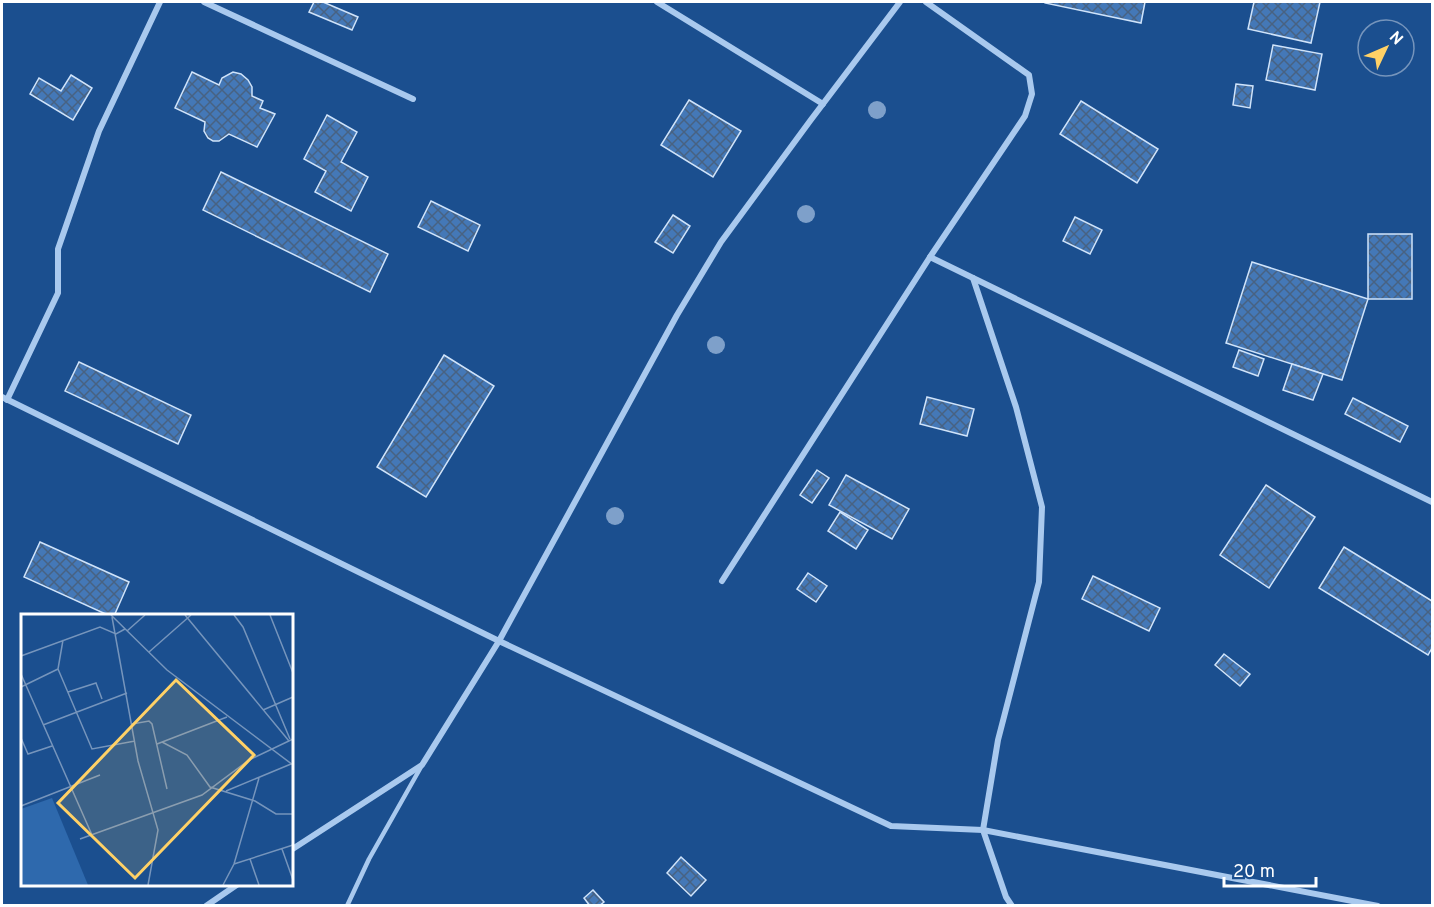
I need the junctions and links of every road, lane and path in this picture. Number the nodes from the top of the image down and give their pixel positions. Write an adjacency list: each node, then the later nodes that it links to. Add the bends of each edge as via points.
1 (160, 2): 10 (street, via 99,131 58,249 58,294)
2 (204, 2): 6 (street)
3 (657, 2): 7 (street)
4 (900, 2): 7 (street)
5 (926, 2): 8 (street, via 1029,75 1032,94 1025,116)
6 (413, 99)
7 (823, 104): 13 (street, via 710,260)
8 (930, 257): 9 (street); 12 (street)
9 (973, 278): 11 (street); 15 (street, via 1016,407 1042,507 1039,582 998,740)
10 (4, 398): 13 (street)
11 (1432, 502)
12 (722, 581)
13 (499, 641): 14 (street); 15 (street, via 891,826)
14 (422, 765): 16 (street); 19 (lane)
15 (983, 830): 20 (street); 21 (street)
16 (292, 849)
17 (236, 886): 18 (street)
18 (206, 906)
19 (347, 906)
20 (1012, 906)
21 (1378, 906)

